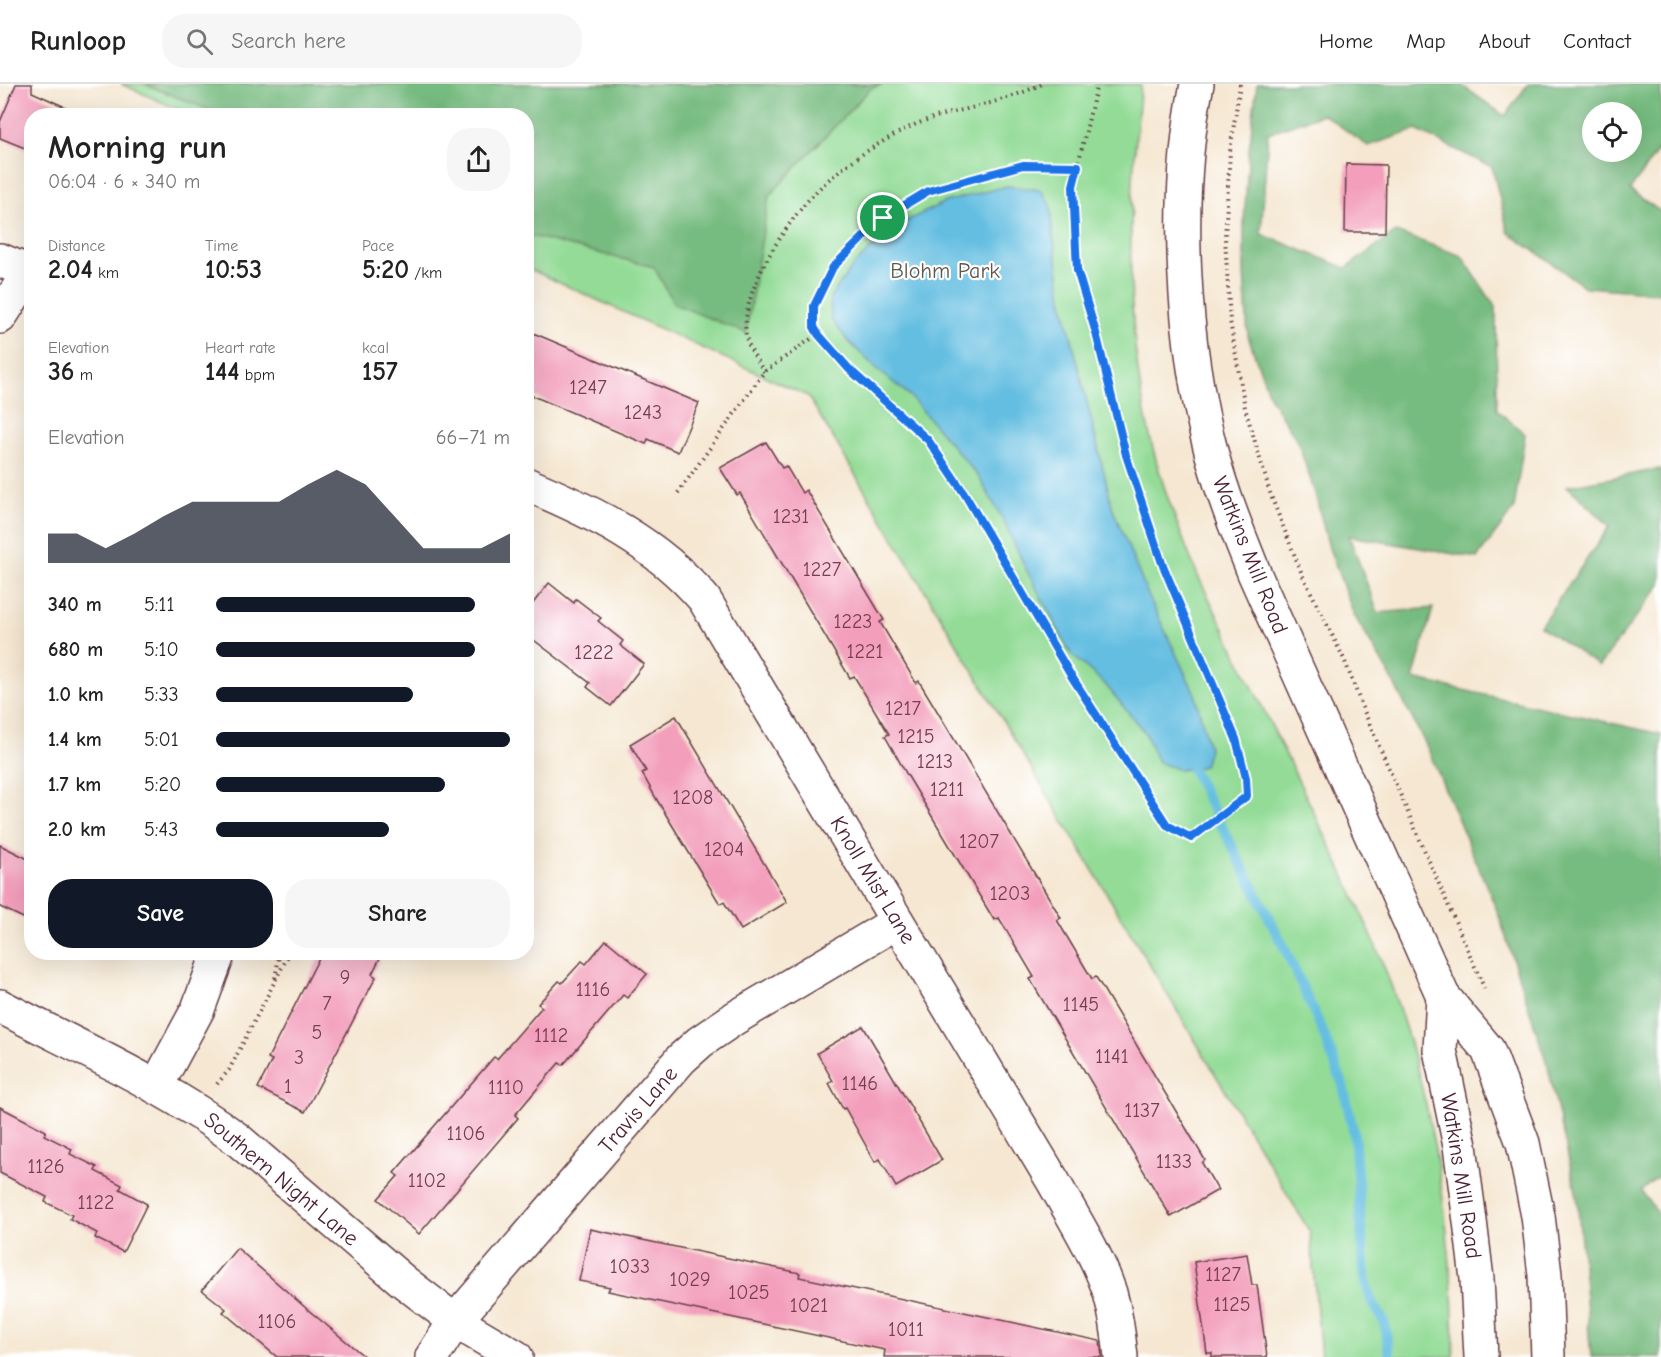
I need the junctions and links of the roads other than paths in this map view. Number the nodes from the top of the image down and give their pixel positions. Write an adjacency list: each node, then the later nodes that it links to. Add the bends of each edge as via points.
1 (1197, 84): 7 (street, Watkins Mill Road, via 1186,180 1186,291 1190,345 1212,455 1255,575)
2 (20, 268): 3 (street)
3 (0, 317)
4 (534, 488): 5 (street, Knoll Mist Lane, via 615,525 661,556 691,584 716,618)
5 (897, 922): 10 (street, Travis Lane, via 735,1018 681,1059); 13 (street, Knoll Mist Lane, via 1053,1181 1100,1269 1110,1292)
6 (216, 960): 9 (street, via 198,1009)
7 (1443, 996): 14 (street, Watkins Mill Road, via 1440,1050 1460,1146 1477,1279); 15 (street, Watkins Mill Road, via 1488,1050 1523,1143 1541,1239)
8 (0, 1006): 9 (street, Southern Night Lane)
9 (156, 1086): 10 (street, Southern Night Lane, via 237,1139)
10 (455, 1321): 11 (street, Travis Lane); 12 (street, Southern Night Lane)
11 (432, 1357)
12 (516, 1357)
13 (1121, 1357)
14 (1481, 1357)
15 (1548, 1357)

